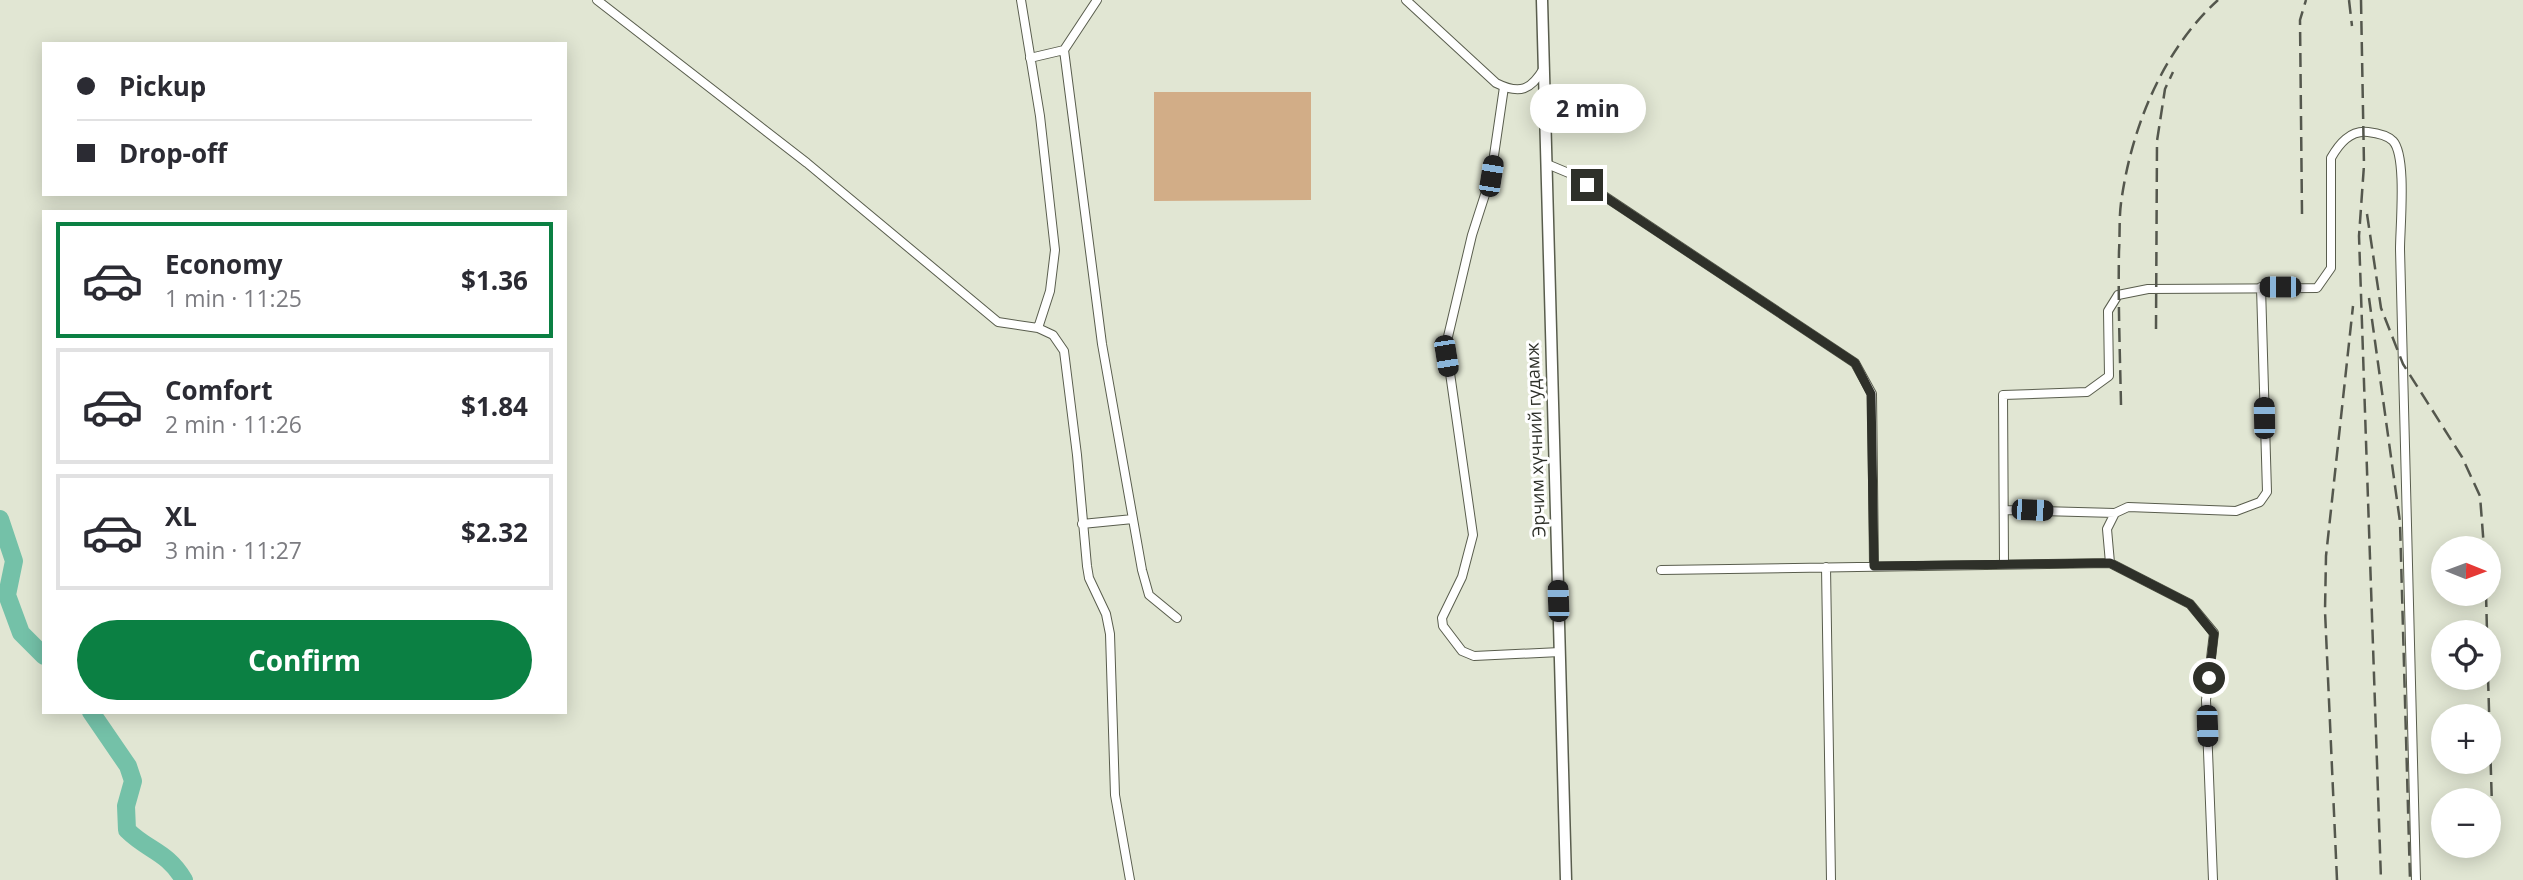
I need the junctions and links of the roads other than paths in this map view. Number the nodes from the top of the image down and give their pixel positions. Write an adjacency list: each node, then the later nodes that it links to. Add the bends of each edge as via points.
1 (597, 0): 12 (street, via 807,163 998,322)
2 (1021, 0): 7 (street)
3 (1097, 0): 6 (street)
4 (1406, 0): 9 (street, via 1488,78)
5 (1542, 0): 8 (main road, Эрчим хүчний гудамж)
6 (1064, 50): 7 (street); 15 (street, via 1102,344)
7 (1030, 58): 12 (street, via 1055,250 1050,291)
8 (1544, 67): 9 (street, via 1528,88); 10 (main road, Эрчим хүчний гудамж)
9 (1504, 87): 23 (street, via 1491,176 1446,345 1473,535 1462,577 1442,618 1462,651 1474,656)
10 (1547, 164): 19 (street, via 1571,174 1855,363 1871,394); 23 (main road, Эрчим хүчний гудамж)
11 (2261, 287): 13 (street, via 2148,289 2118,295 2108,310 2109,376 2087,392 2003,395); 14 (street, via 2267,492 2260,502 2236,511 2128,508); 28 (street, via 2317,288 2332,268 2331,158 2339,145 2364,131 2395,142 2400,159)
12 (1038, 328): 16 (street, via 1054,335 1064,351)
13 (2004, 510): 14 (street); 17 (street)
14 (2115, 513): 18 (street, via 2107,529)
15 (1133, 519): 16 (street); 22 (street, via 1149,595)
16 (1082, 524): 24 (street, via 1089,578 1103,605 1110,634 1115,795)
17 (2004, 563): 18 (street); 19 (street)
18 (2110, 563): 27 (street, via 2190,604 2214,634 2206,700)
19 (1874, 566): 20 (street)
20 (1826, 567): 21 (street); 26 (street)
21 (1661, 570)
22 (1177, 618)
23 (1560, 652): 25 (main road, Эрчим хүчний гудамж)
24 (1130, 880)
25 (1566, 880)
26 (1831, 880)
27 (2213, 880)
28 (2416, 880)

